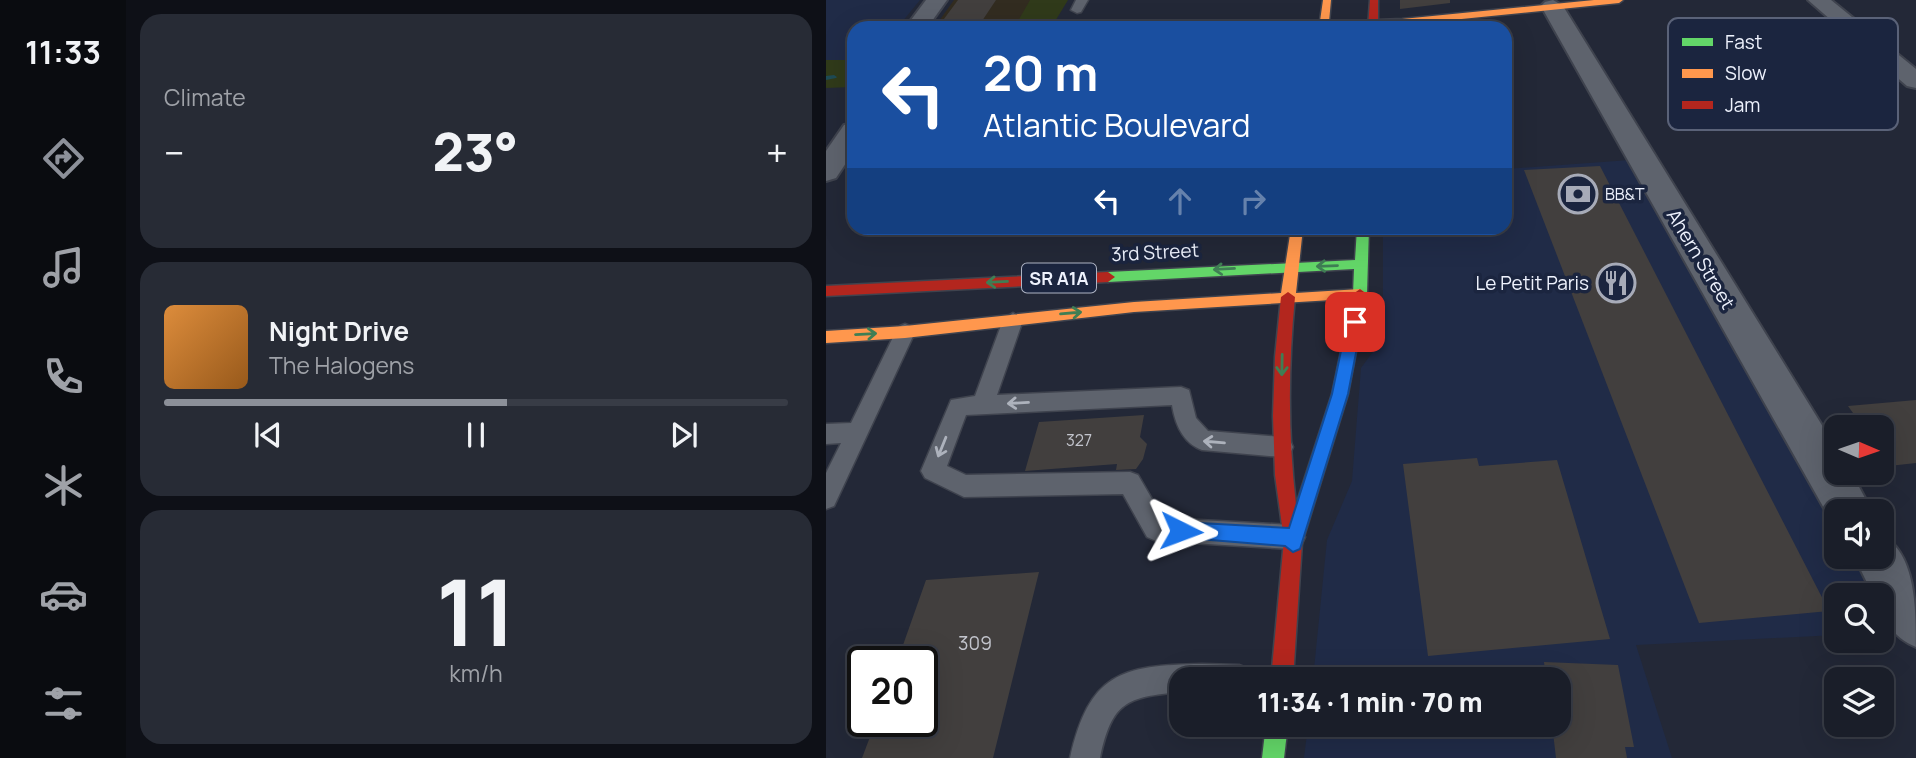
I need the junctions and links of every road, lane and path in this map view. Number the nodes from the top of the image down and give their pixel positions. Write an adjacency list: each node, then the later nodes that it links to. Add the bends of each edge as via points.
1 (937, 0): 8 (street)
2 (1327, 0): 9 (main road)
3 (1374, 0): 10 (main road)
4 (1818, 0): 7 (street)
5 (1608, 1): 6 (main road)
6 (1552, 6): 11 (main road); 31 (street, Ahern Street)
7 (1840, 18)
8 (921, 21)
9 (1325, 21)
10 (1373, 21)
11 (1418, 21)
12 (1898, 66): 13 (street)
13 (1916, 81)
14 (847, 142): 15 (street)
15 (826, 173)
16 (1296, 235): 19 (main road)
17 (1363, 235): 18 (main road)
18 (1361, 264): 19 (main road, 3rd Street, one-way to 19); 21 (main road)
19 (1292, 267): 20 (main road, 3rd Street / SR A1A, one-way to 20); 22 (main road)
20 (826, 291)
21 (1360, 294): 22 (main road, SR A1A); 32 (main road, via 1340,394)
22 (1288, 297): 23 (main road, SR A1A, one-way to 22); 29 (main road, one-way to 29, via 1282,338)
23 (1013, 320): 24 (main road, SR A1A); 26 (lane)
24 (905, 332): 25 (main road, SR A1A, one-way to 24); 27 (lane)
25 (826, 337)
26 (983, 405): 29 (lane, one-way to 26, via 1202,440 1185,422 1181,396); 32 (lane, one-way to 32, via 959,406 933,471 964,486 1130,483 1156,529)
27 (858, 432): 28 (lane); 30 (lane)
28 (826, 435)
29 (1282, 447): 32 (main road)
30 (826, 498)
31 (1843, 499)
32 (1292, 540): 35 (main road)
33 (1885, 569): 34 (street)
34 (1916, 622)
35 (1283, 667)
36 (1169, 679): 38 (lane, via 1133,686 1112,696 1096,715)
37 (1275, 737): 39 (main road)
38 (1085, 758)
39 (1273, 758)

